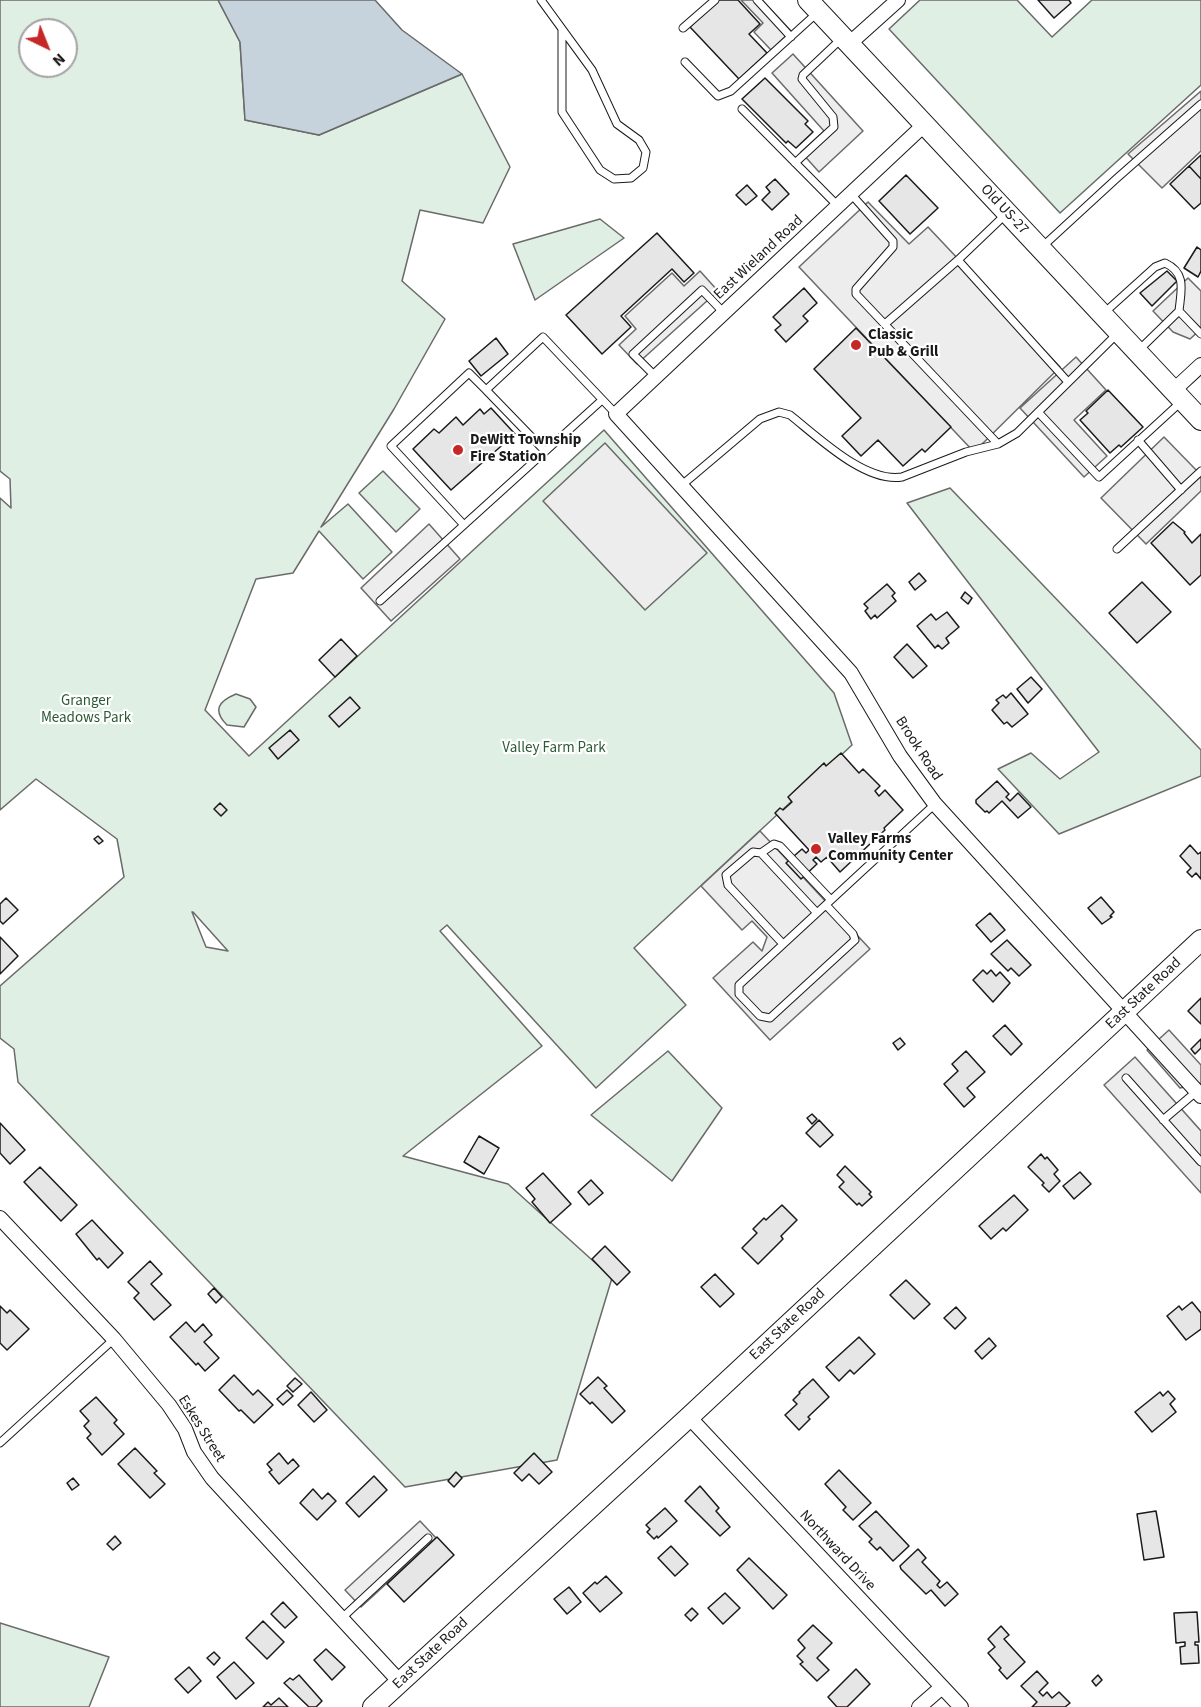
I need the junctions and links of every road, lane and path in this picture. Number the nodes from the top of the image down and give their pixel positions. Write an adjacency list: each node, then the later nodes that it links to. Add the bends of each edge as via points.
1 (541, 0): 7 (lane)
2 (715, 0): 6 (lane)
3 (757, 0): 8 (lane)
4 (893, 2): 9 (street)
5 (814, 6): 8 (lane); 9 (street, Old US-27)
6 (683, 28)
7 (562, 29): 7 (lane, via 592,70 617,124 639,140 646,152 643,168 631,178 614,179 600,170 562,112)
8 (791, 37): 10 (lane, via 731,91 718,96)
9 (846, 41): 13 (street, Old US-27); 14 (lane, via 802,75 804,84 835,123)
10 (685, 62)
11 (1201, 104): 18 (lane)
12 (742, 109): 14 (lane)
13 (924, 125): 15 (street, East Wieland Road); 17 (street, Old US-27)
14 (795, 163): 16 (lane)
15 (850, 194): 16 (street, East Wieland Road); 23 (lane, via 893,241 893,247 856,289 856,294)
16 (838, 206): 21 (street, East Wieland Road)
17 (1007, 213): 18 (street, Old US-27); 19 (lane)
18 (1041, 249): 22 (street, Old US-27)
19 (958, 260): 23 (lane); 29 (lane)
20 (1179, 311): 22 (lane, via 1182,281 1173,267 1165,263 1155,267); 25 (lane); 26 (lane)
21 (724, 313): 28 (street, East Wieland Road); 28 (lane, via 702,290 633,354)
22 (1102, 315): 24 (street, Old US-27)
23 (885, 324): 37 (lane)
24 (1118, 332): 26 (street, Old US-27); 29 (lane)
25 (1201, 334)
26 (1137, 352): 31 (street, Old US-27)
27 (1201, 365): 31 (street)
28 (656, 377): 34 (street, East Wieland Road)
29 (1068, 382): 33 (lane)
30 (486, 390): 32 (lane, via 543,338); 38 (lane); 42 (lane, via 469,373 391,446)
31 (1178, 395): 35 (street, Old US-27); 36 (lane)
32 (602, 400): 34 (lane); 38 (lane)
33 (1038, 412): 36 (lane, via 1099,477); 37 (lane)
34 (616, 414): 40 (street, Brook Road)
35 (1201, 420)
36 (1138, 440): 41 (lane)
37 (999, 444): 40 (lane, via 892,479 862,469 790,415 779,412 760,419)
38 (545, 451): 42 (lane)
39 (1201, 471): 41 (lane)
40 (682, 485): 45 (street, Brook Road, via 851,673 900,756)
41 (1181, 490): 43 (lane)
42 (464, 525): 44 (lane)
43 (1118, 549)
44 (380, 601)
45 (935, 804): 47 (lane); 51 (street, Brook Road)
46 (761, 853): 47 (lane, via 774,844 780,846); 48 (lane); 50 (lane, via 753,852 726,874 728,885)
47 (828, 903): 48 (lane); 50 (lane, via 855,940 770,1018 760,1016 739,994 739,985)
48 (817, 913): 50 (lane)
49 (1201, 940): 51 (street, East State Road)
50 (783, 944)
51 (1125, 1012): 53 (street, Brook Road); 58 (street, East State Road)
52 (1126, 1078): 54 (lane)
53 (1200, 1091): 54 (lane)
54 (1163, 1120): 55 (lane)
55 (1201, 1162)
56 (0, 1218): 57 (street, Eskes Street)
57 (114, 1339): 59 (lane); 61 (street, Eskes Street, via 169,1405 212,1478)
58 (689, 1418): 62 (street, East State Road); 63 (street, Northward Drive)
59 (0, 1443)
60 (428, 1538): 61 (lane)
61 (342, 1618): 62 (street, Eskes Street)
62 (400, 1682): 64 (street, East State Road)
63 (942, 1686): 65 (street); 66 (street, Northward Drive)
64 (373, 1707)
65 (920, 1707)
66 (961, 1707)

